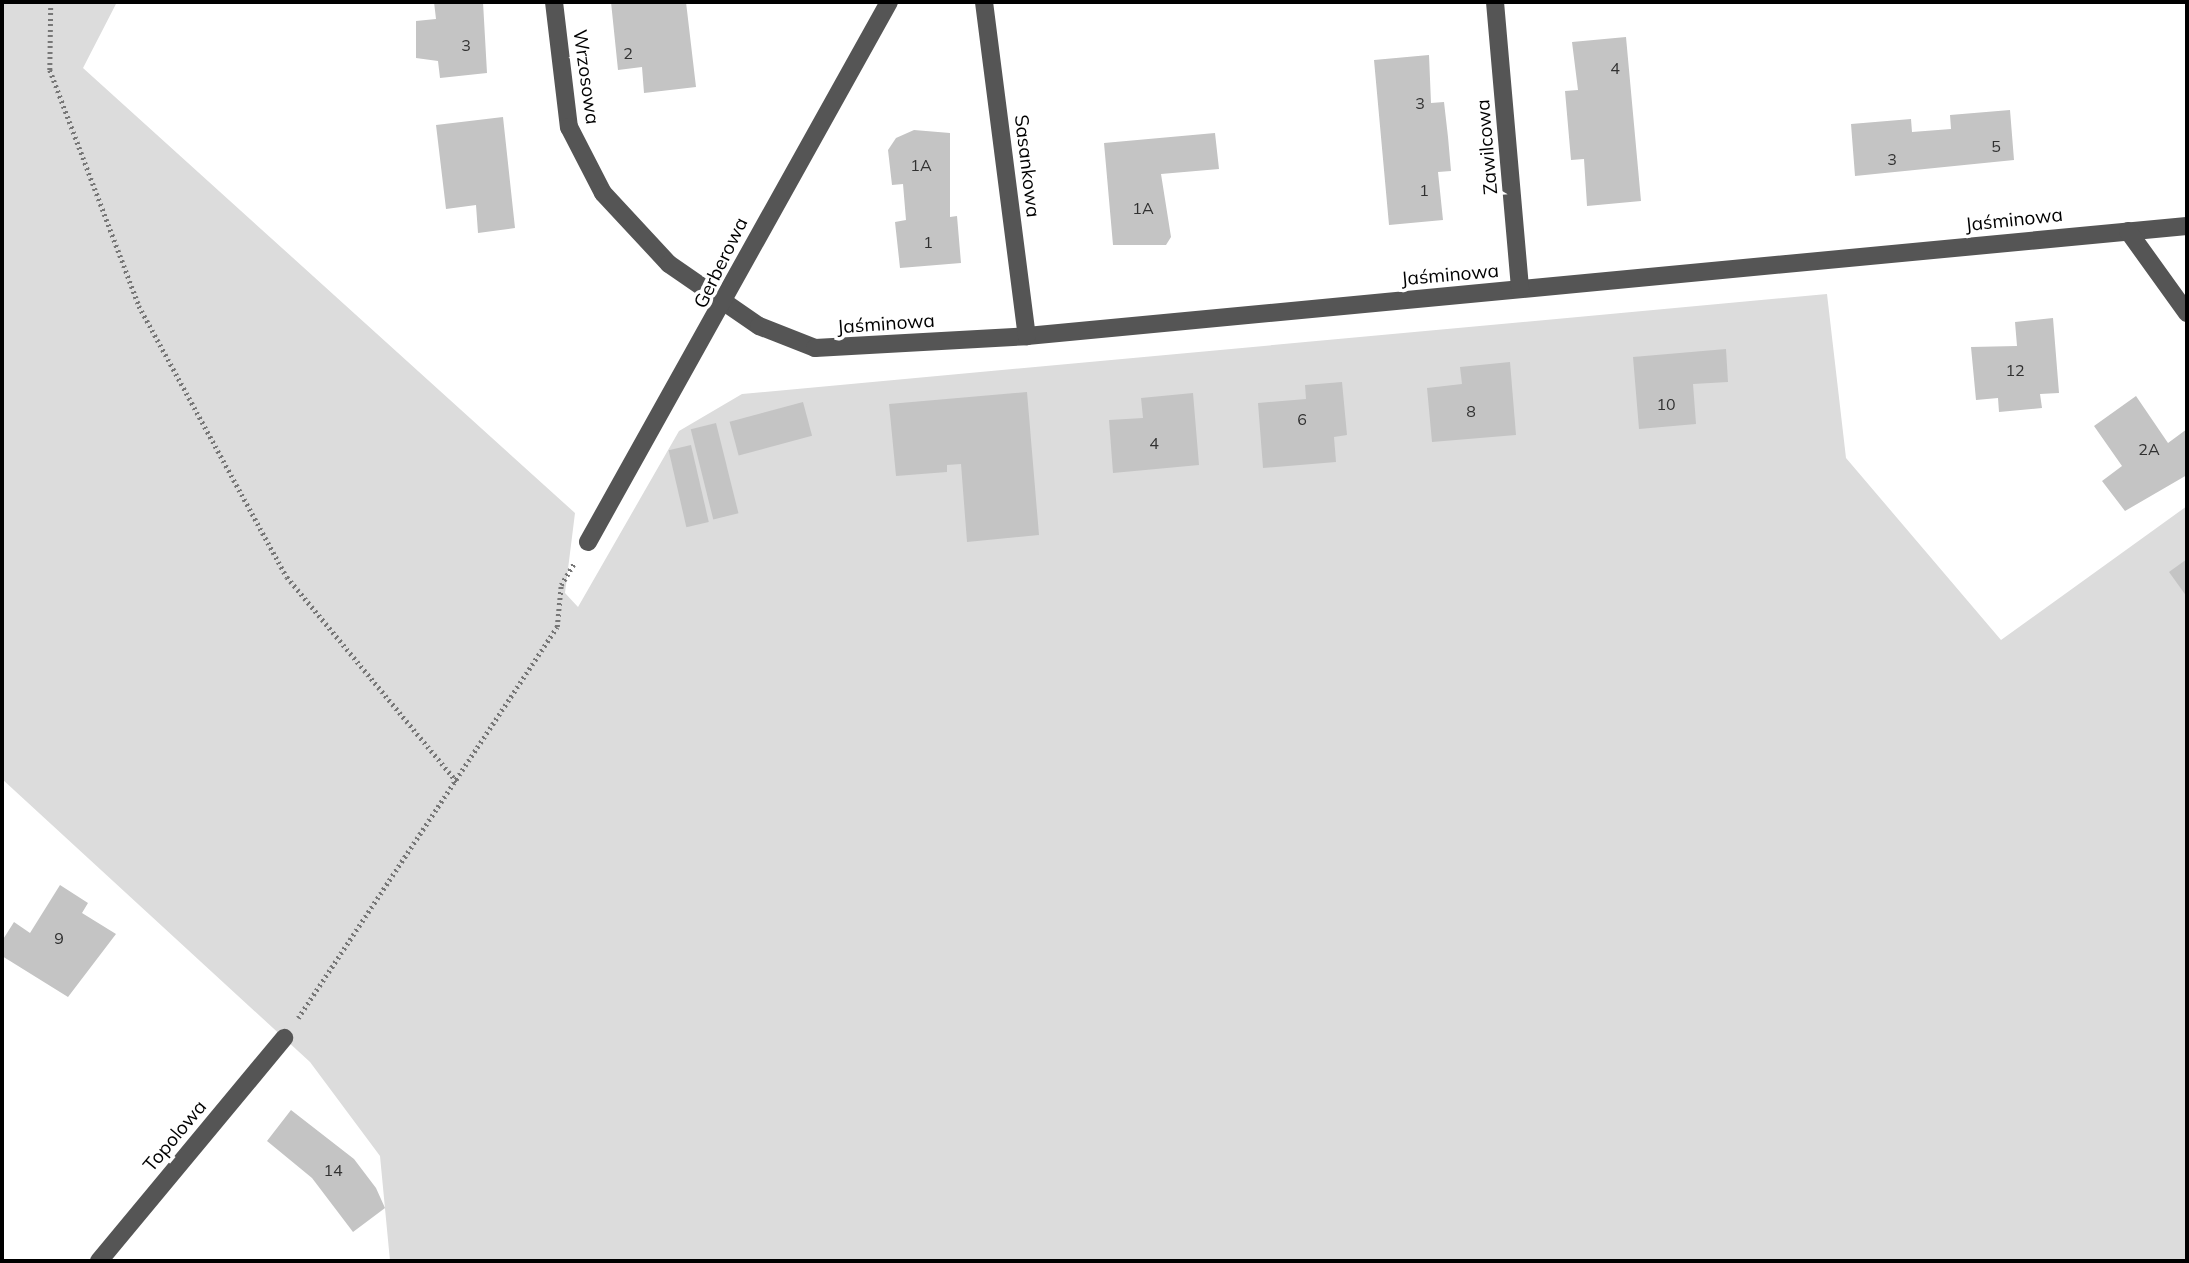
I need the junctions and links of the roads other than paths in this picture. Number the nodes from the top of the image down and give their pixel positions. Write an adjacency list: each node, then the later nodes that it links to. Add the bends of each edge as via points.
1 (554, 2): 8 (street, Wrzosowa, via 569,127 584,160 640,239)
2 (889, 2): 8 (street, Gerberowa, via 739,269)
3 (984, 2): 10 (street, Sasankowa)
4 (1495, 2): 7 (street, Zawilcowa)
5 (2187, 226): 6 (street, Jaśminowa)
6 (2128, 230): 7 (street, Jaśminowa); 9 (street)
7 (1520, 289): 10 (street, Jaśminowa)
8 (727, 304): 10 (street, Jaśminowa, via 759,326 815,348); 11 (street, Gerberowa)
9 (2187, 313)
10 (1027, 335)
11 (588, 542)
12 (284, 1038): 13 (street, Topolowa)
13 (99, 1261)

